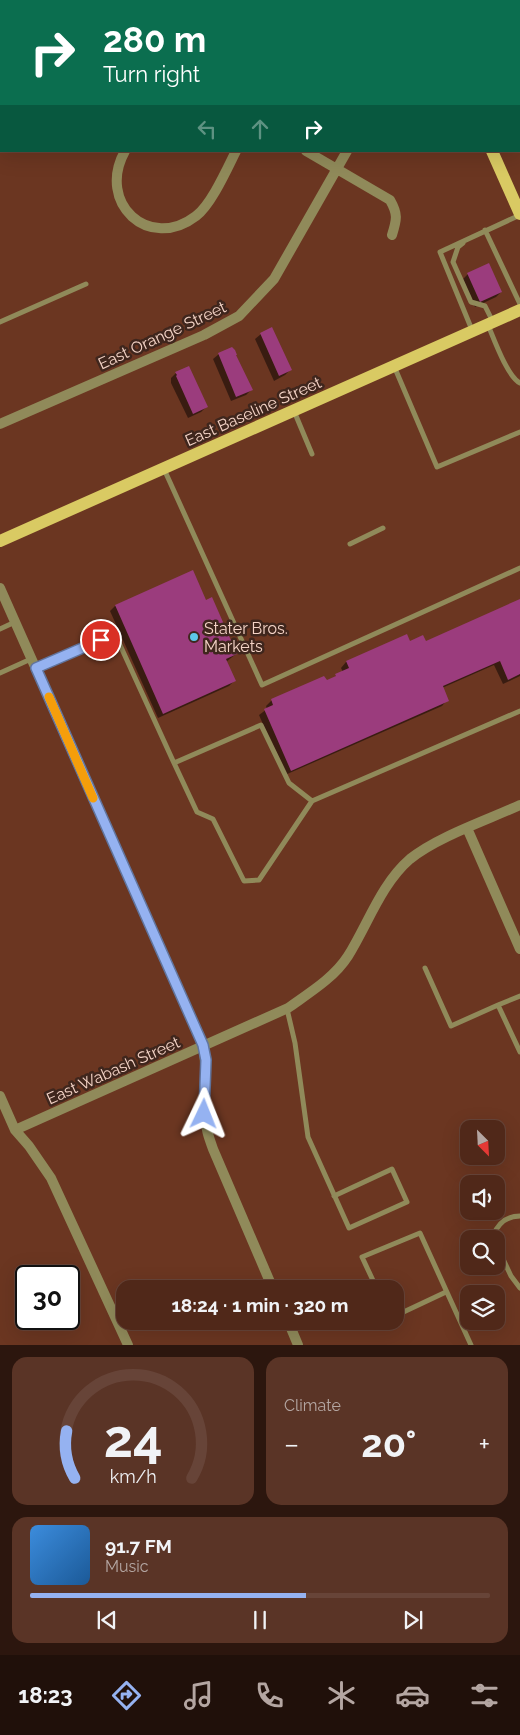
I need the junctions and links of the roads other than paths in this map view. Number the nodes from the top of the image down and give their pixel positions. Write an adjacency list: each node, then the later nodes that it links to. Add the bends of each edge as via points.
1 (124, 152): 2 (street, via 116,174 120,201 142,224 163,228 182,224 202,211)
2 (235, 152)
3 (308, 152): 6 (street)
4 (346, 152): 6 (street, East Orange Street)
5 (492, 152): 7 (main road)
6 (337, 168): 9 (street, via 390,200 396,211); 20 (street, East Orange Street, via 274,279 239,316 204,335)
7 (520, 214): 8 (lane)
8 (485, 230): 10 (lane); 12 (lane)
9 (392, 235)
10 (469, 238): 15 (lane, via 458,247 453,262 471,302 485,306); 16 (lane, via 440,252)
11 (86, 284): 14 (lane)
12 (520, 304)
13 (520, 310): 15 (main road, East Baseline Street)
14 (0, 322)
15 (490, 323): 16 (main road, East Baseline Street); 18 (lane, via 510,371)
16 (472, 331): 17 (main road, East Baseline Street)
17 (394, 366): 19 (main road, East Baseline Street); 21 (lane, via 437,466)
18 (520, 383)
19 (294, 411): 22 (lane); 23 (main road, East Baseline Street)
20 (0, 424)
21 (520, 432)
22 (312, 454)
23 (164, 468): 25 (main road, East Baseline Street); 27 (lane, via 262,685)
24 (383, 528): 26 (lane)
25 (0, 542)
26 (350, 544)
27 (520, 568)
28 (0, 588): 29 (street)
29 (15, 622): 30 (lane); 31 (street)
30 (0, 629)
31 (34, 664): 32 (lane); 34 (lane, via 115,634); 43 (street)
32 (0, 673)
33 (520, 711): 35 (lane)
34 (174, 763): 35 (lane, via 261,725 289,783); 35 (lane, via 197,812 213,819 244,881 260,880)
35 (312, 801)
36 (520, 805): 37 (street, East Wabash Street)
37 (467, 828): 38 (street); 42 (street, East Wabash Street, via 429,846 409,860 377,902 347,957 316,988)
38 (520, 949)
39 (424, 968): 41 (lane, via 451,1026)
40 (520, 996): 41 (lane)
41 (498, 1005): 44 (lane)
42 (287, 1008): 43 (street, East Wabash Street); 47 (lane, via 308,1137)
43 (203, 1045): 46 (street, East Wabash Street); 51 (street, via 206,1127)
44 (520, 1052)
45 (0, 1096): 46 (street)
46 (15, 1130): 57 (street, via 51,1178)
47 (334, 1196): 47 (lane, via 349,1228 408,1202 392,1169)
48 (520, 1216): 49 (lane, via 511,1216 497,1225)
49 (495, 1230)
50 (505, 1263): 53 (lane)
51 (270, 1280)
52 (373, 1280): 54 (lane, via 362,1257 420,1233)
53 (520, 1288)
54 (446, 1292): 55 (lane); 59 (lane)
55 (404, 1312)
56 (292, 1330): 58 (street)
57 (128, 1345)
58 (298, 1345)
59 (471, 1345)

